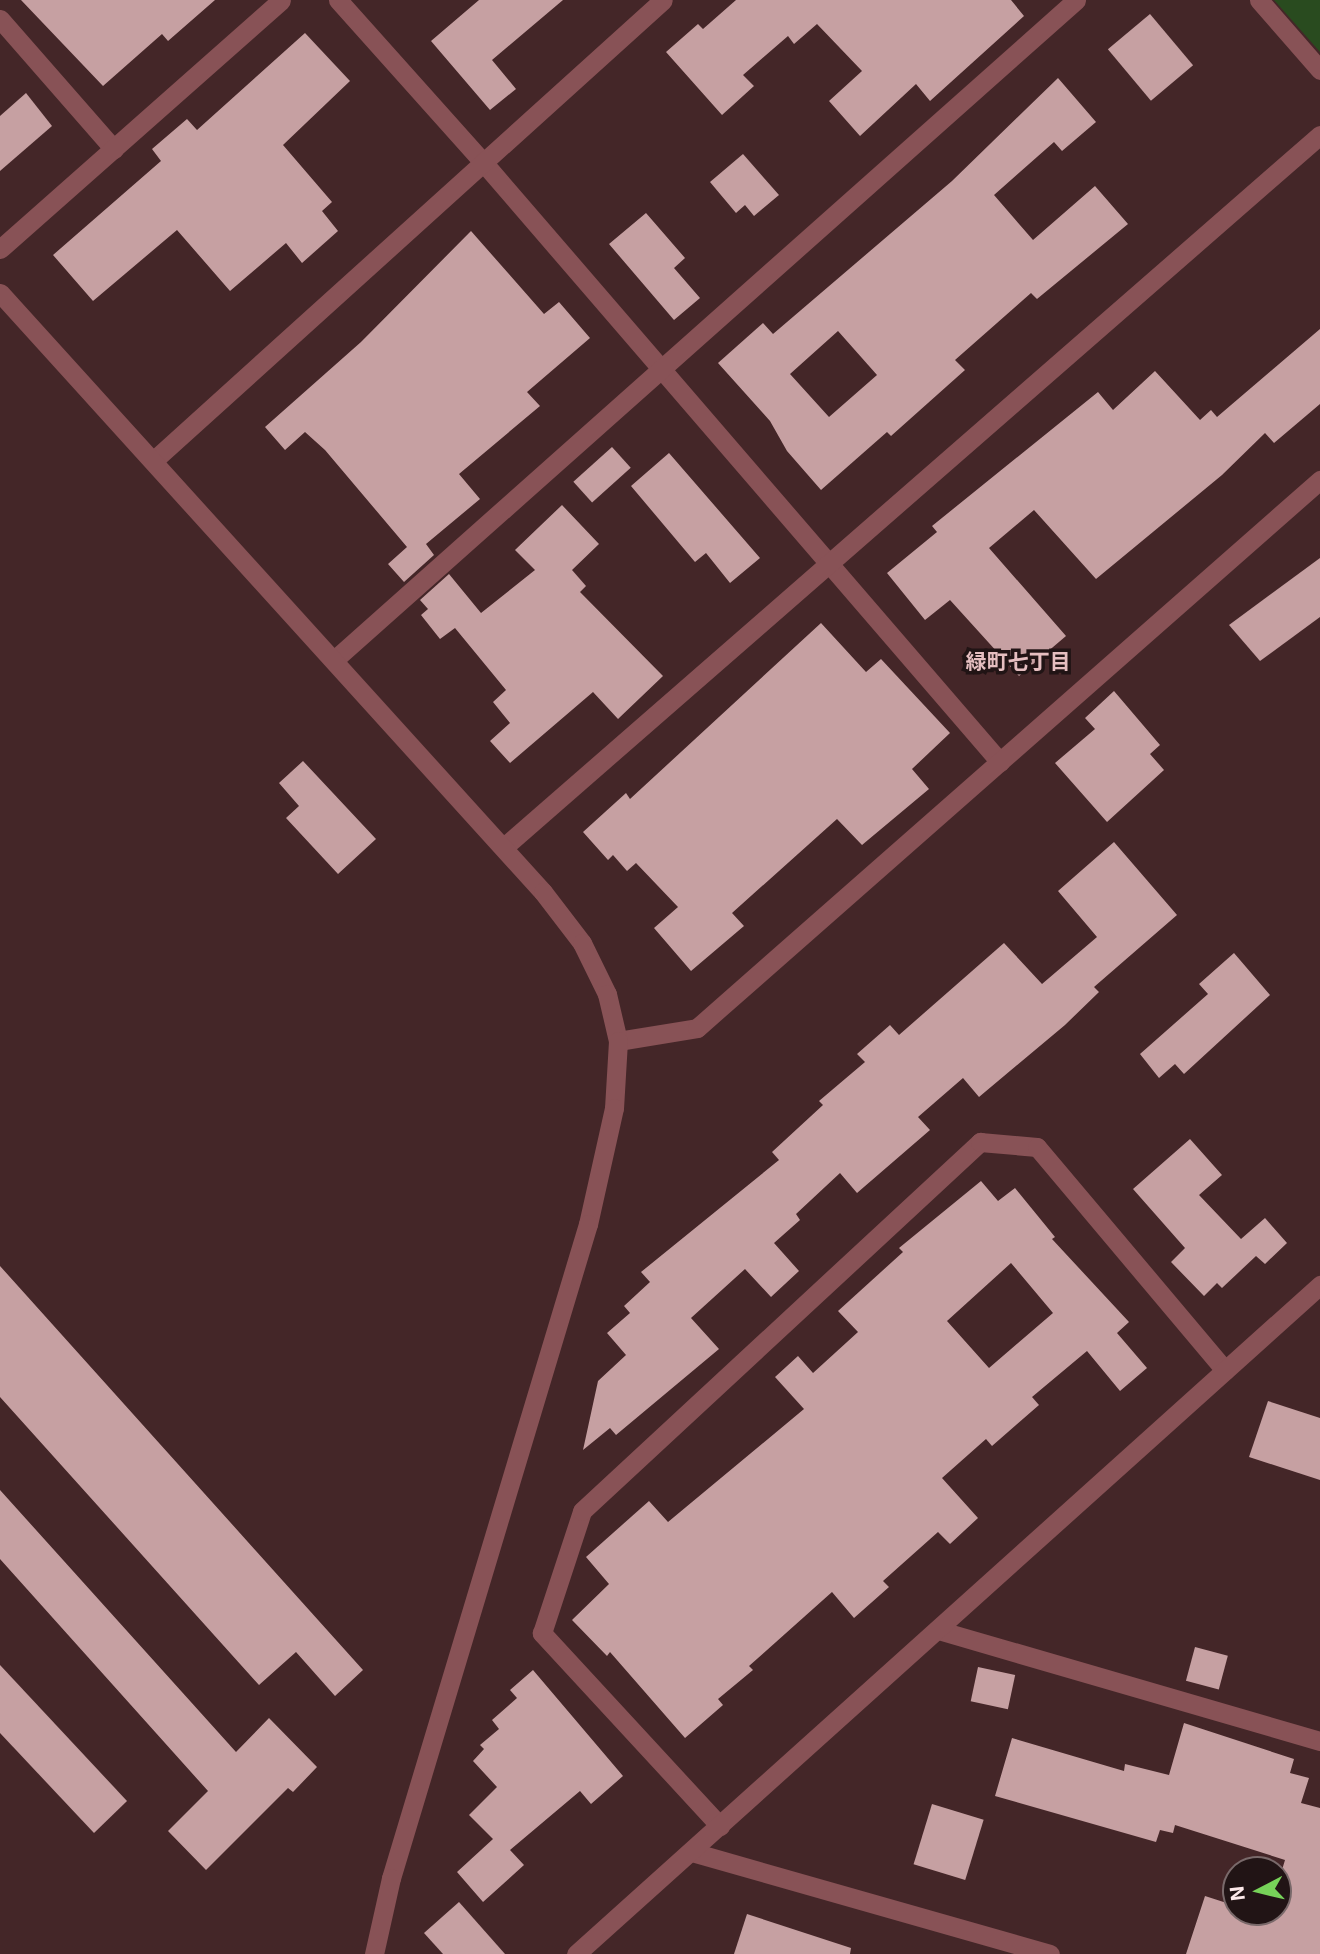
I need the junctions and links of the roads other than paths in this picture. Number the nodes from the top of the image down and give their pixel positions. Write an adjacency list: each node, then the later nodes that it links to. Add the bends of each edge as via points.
1 (281, 0): 9 (street)
2 (338, 0): 10 (street)
3 (663, 0): 10 (street)
4 (1076, 0): 13 (street)
5 (1259, 0): 7 (street)
6 (0, 19): 9 (street)
7 (1320, 70)
8 (1320, 135): 16 (street)
9 (114, 149): 11 (street)
10 (483, 162): 13 (street); 14 (street)
11 (0, 249)
12 (0, 293): 14 (street)
13 (661, 369): 16 (street); 17 (street)
14 (153, 461): 17 (street)
15 (1320, 480): 18 (street)
16 (828, 564): 18 (street); 19 (street)
17 (334, 660): 19 (street)
18 (1000, 762): 20 (street, via 697,1028)
19 (504, 846): 20 (street, via 582,943 607,994)
20 (618, 1041): 27 (street, via 614,1108 588,1224 391,1878)
21 (1320, 1285): 22 (street)
22 (1225, 1370): 23 (street); 25 (street, via 1037,1147 980,1142 582,1511 542,1633)
23 (938, 1630): 24 (street); 25 (street)
24 (1320, 1741)
25 (720, 1826): 26 (street)
26 (692, 1852): 28 (street); 29 (street)
27 (374, 1954)
28 (576, 1954)
29 (1049, 1954)

